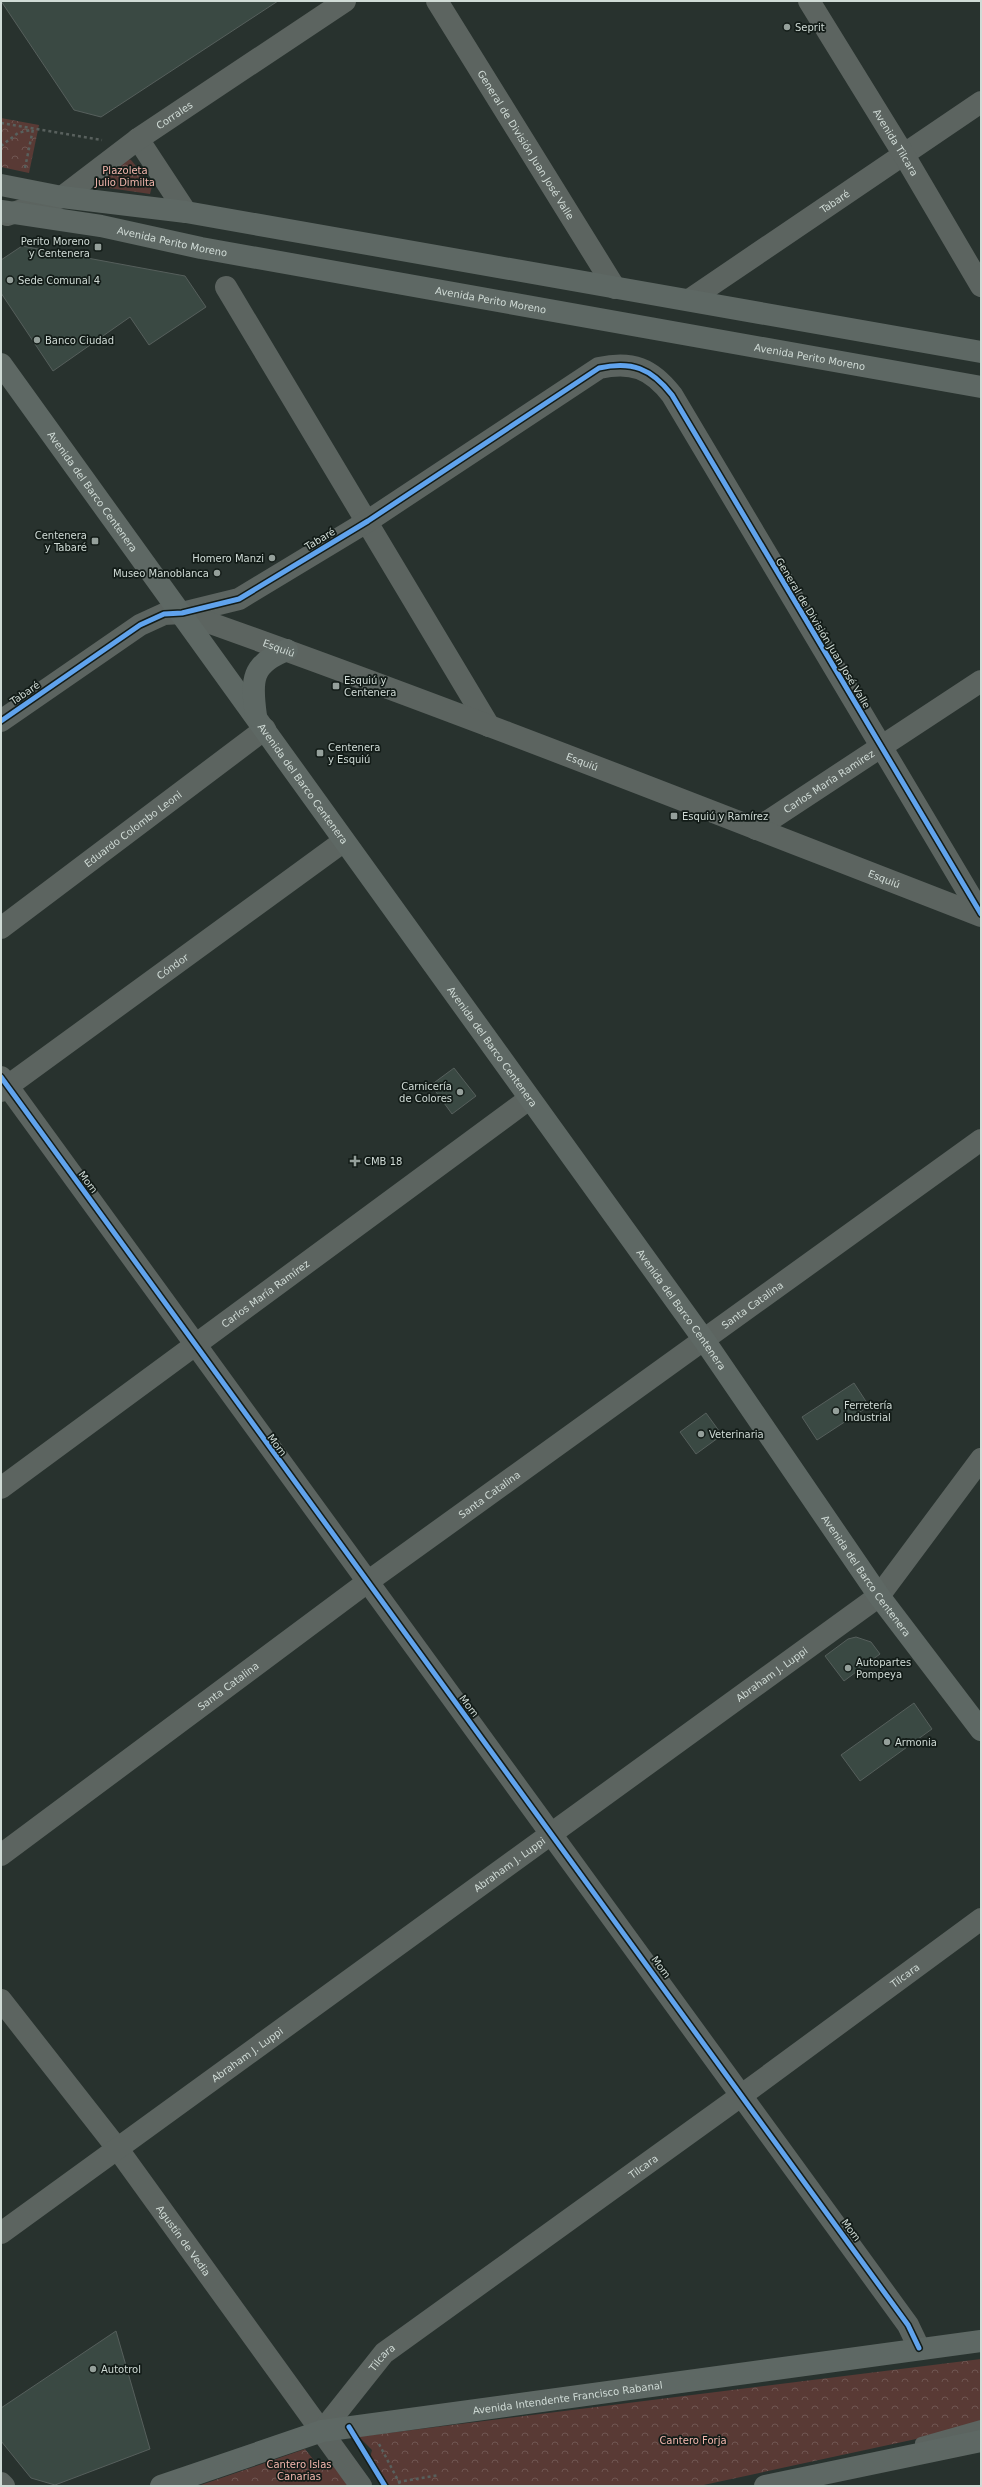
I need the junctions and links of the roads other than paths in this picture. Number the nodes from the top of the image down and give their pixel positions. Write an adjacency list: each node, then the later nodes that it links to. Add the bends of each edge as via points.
1 (345, 1): 5 (street, Corrales)
2 (437, 1): 13 (street, General de División Juan José Valle)
3 (809, 1): 6 (street, Avenida Tilcara)
4 (981, 102): 6 (street, Tabaré)
5 (138, 139): 8 (street, Corrales); 9 (street)
6 (904, 154): 11 (street, Avenida Tilcara); 14 (street, Tabaré)
7 (1, 185): 8 (main road)
8 (62, 197): 9 (main road); 10 (street, Corrales)
9 (186, 212): 13 (main road)
10 (4, 214): 18 (main road, Avenida Perito Moreno, via 101,226 201,248)
11 (981, 286)
12 (226, 287): 19 (street)
13 (615, 288): 14 (main road)
14 (689, 300): 15 (main road)
15 (981, 352)
16 (1, 364): 20 (main road, Avenida del Barco Centenera)
17 (642, 370): 19 (street, Tabaré, via 620,364 599,368); 26 (street, General de División Juan José Valle, via 660,379 672,395)
18 (981, 387)
19 (368, 521): 20 (street, Tabaré, via 239,599); 25 (street)
20 (182, 614): 21 (street, Esquiú); 23 (street, Tabaré, via 164,614 140,625); 24 (main road, Avenida del Barco Centenera)
21 (287, 650): 24 (main road, via 268,657 257,670 253,694); 25 (street, Esquiú)
22 (981, 681): 26 (street, Carlos María Ramírez)
23 (1, 720)
24 (261, 724): 28 (main road, Avenida del Barco Centenera); 30 (street, Eduardo Colombo Leoni)
25 (489, 726): 27 (street, Esquiú)
26 (881, 748): 27 (street, Carlos María Ramírez); 29 (street, General de División Juan José Valle)
27 (756, 829): 29 (street, Esquiú)
28 (344, 841): 31 (street, Cóndor); 32 (main road, Avenida del Barco Centenera)
29 (981, 915)
30 (1, 928)
31 (3, 1085): 35 (street, Mom)
32 (529, 1099): 34 (main road, Avenida del Barco Centenera); 35 (street, Carlos María Ramírez)
33 (981, 1140): 34 (street, Santa Catalina)
34 (704, 1340): 38 (street, Santa Catalina); 39 (main road, Avenida del Barco Centenera)
35 (195, 1347): 37 (street, Carlos María Ramírez); 38 (street, Mom)
36 (981, 1459): 39 (street, Abraham J. Luppi)
37 (1, 1488)
38 (366, 1583): 41 (street, Mom); 42 (street, Santa Catalina)
39 (879, 1596): 40 (main road, Avenida del Barco Centenera); 41 (street, Abraham J. Luppi)
40 (981, 1730)
41 (553, 1835): 45 (street, Mom); 46 (street, Abraham J. Luppi)
42 (1, 1855)
43 (981, 1919): 45 (street, Tilcara)
44 (1, 2000): 46 (street, Agustín de Vedia)
45 (742, 2095): 51 (street, Mom, via 908,2325); 53 (street, Tilcara, via 384,2353)
46 (117, 2148): 47 (street, Abraham J. Luppi); 53 (street, Agustín de Vedia)
47 (1, 2233)
48 (981, 2341): 49 (main road, Avenida Intendente Francisco Rabanal)
49 (945, 2345): 50 (lane); 51 (main road, Avenida Intendente Francisco Rabanal)
50 (981, 2345)
51 (919, 2348): 53 (main road, Avenida Intendente Francisco Rabanal)
52 (981, 2426): 55 (lane)
53 (322, 2431): 58 (main road, Avenida Intendente Francisco Rabanal); 59 (street, Agustín de Vedia)
54 (981, 2441): 55 (main road)
55 (802, 2478): 60 (main road)
56 (1, 2482): 57 (street)
57 (4, 2486)
58 (161, 2486)
59 (361, 2486)
60 (765, 2486)

